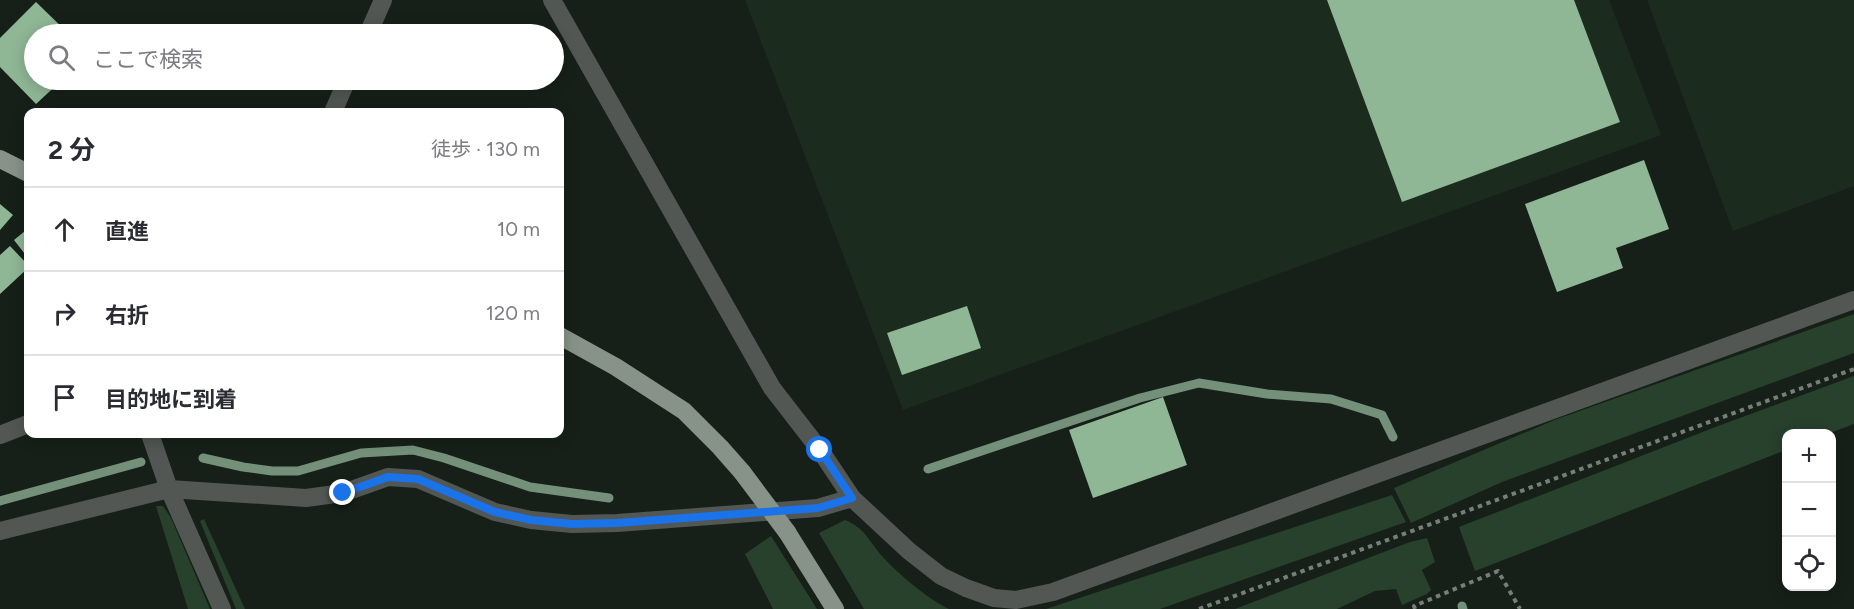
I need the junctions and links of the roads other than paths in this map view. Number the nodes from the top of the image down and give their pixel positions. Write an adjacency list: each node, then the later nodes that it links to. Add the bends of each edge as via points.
1 (383, 0): 3 (street)
2 (552, 0): 14 (street, via 772,388)
3 (372, 24)
4 (343, 90): 5 (street)
5 (335, 108)
6 (0, 159): 7 (main road)
7 (24, 175)
8 (1854, 300): 14 (street, via 1053,592 1016,600 994,598 941,576)
9 (564, 338): 17 (main road, bridge, via 684,411 742,472 787,532)
10 (24, 426): 11 (street)
11 (0, 435)
12 (151, 438): 13 (street)
13 (169, 489): 14 (street, via 306,498 343,493 388,477 418,479 495,512 572,524 818,508); 15 (street); 16 (street)
14 (852, 498)
15 (0, 531)
16 (222, 609)
17 (835, 609)

